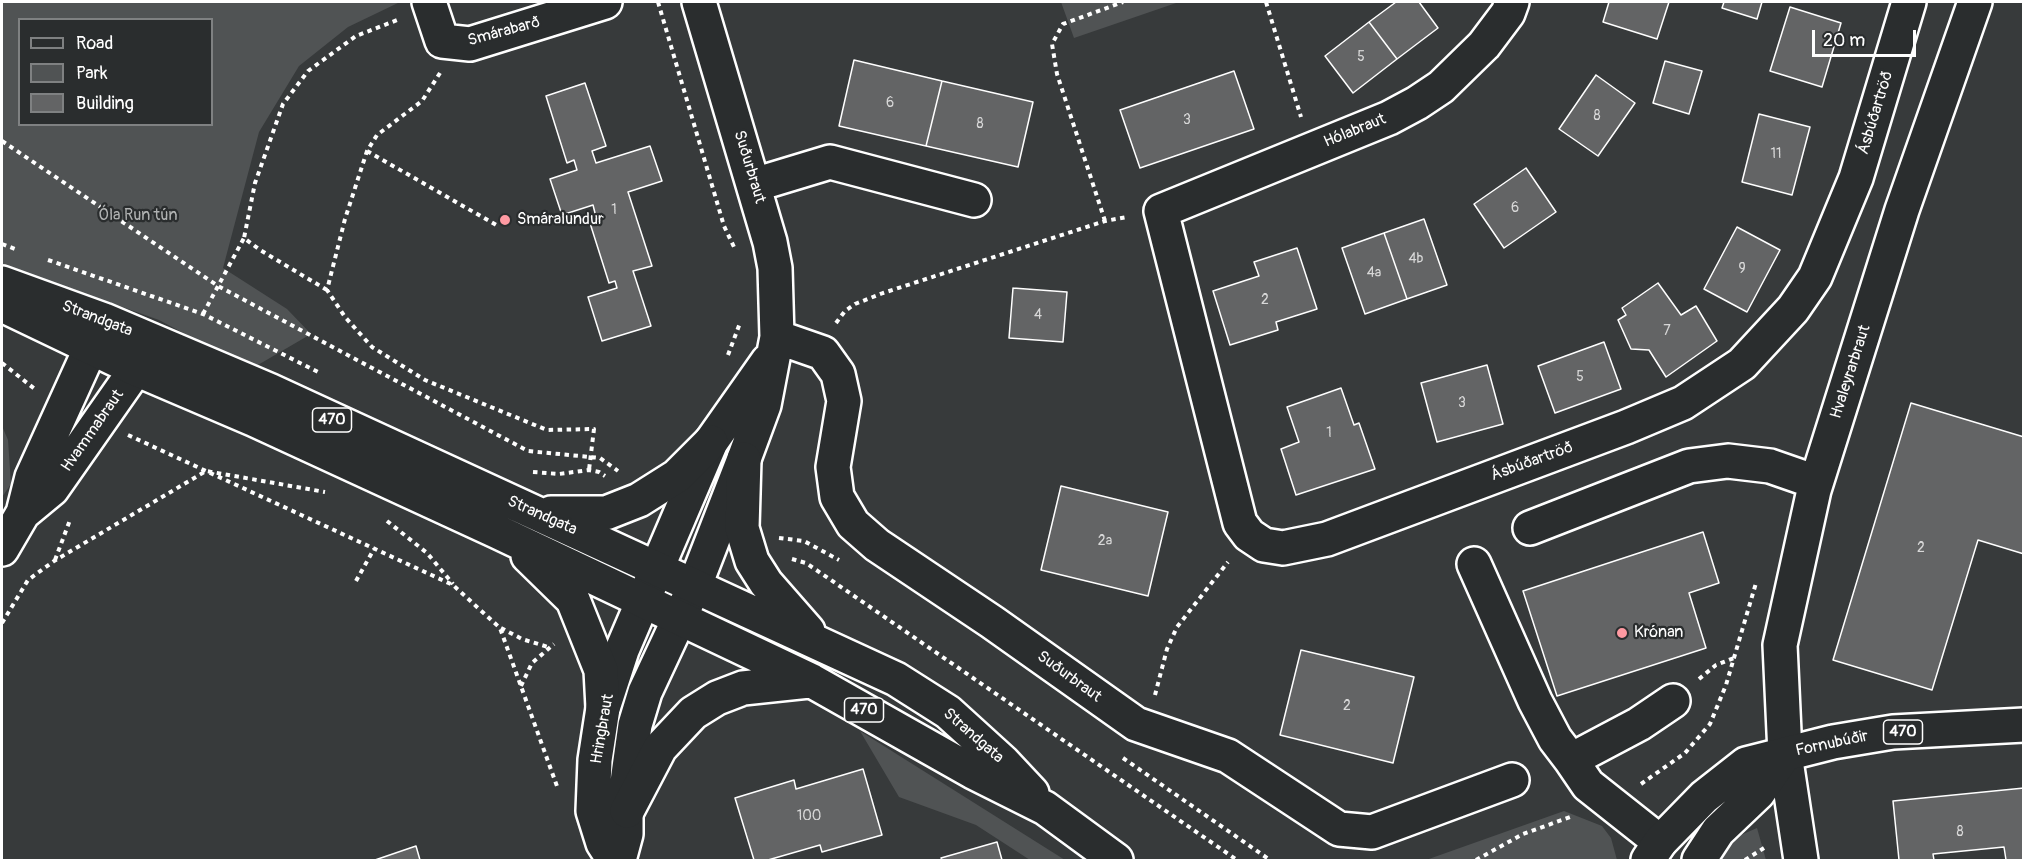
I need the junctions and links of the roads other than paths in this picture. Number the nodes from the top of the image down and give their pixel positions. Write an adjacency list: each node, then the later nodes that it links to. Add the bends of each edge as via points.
1 (605, 2): 6 (street, Smárabarð, via 470,45 442,41)
2 (699, 2): 7 (street, Suðurbraut)
3 (1512, 2): 9 (street, Hólabraut, via 1484,45 1441,87 1389,118)
4 (1909, 2): 9 (street, Ásbúðartröð, via 1850,194 1815,276 1793,309 1742,364 1683,403 1327,539 1283,548 1264,545 1240,523)
5 (1975, 2): 18 (street, Hvaleyrarbraut, via 1902,210)
6 (430, 5)
7 (754, 185): 8 (street, via 830,162); 14 (street, Suðurbraut, via 775,268)
8 (974, 200)
9 (1161, 211)
10 (2, 283): 12 (street, Strandgata / 470)
11 (2, 305): 12 (street, Strandgata / 470)
12 (97, 334): 13 (street, Strandgata / 470); 15 (street, Strandgata / 470); 20 (street, Hvammabraut, via 32,477)
13 (148, 339): 15 (street, Hvammabraut); 19 (street, Strandgata / 470, via 271,391)
14 (775, 346): 16 (street); 17 (street, Suðurbraut, via 764,405); 36 (street, Suðurbraut, via 823,353 838,374 844,401 833,467 837,497 853,524 1136,724 1228,756 1339,829 1372,832)
15 (136, 369): 20 (street, Hvammabraut, via 52,489); 22 (street, Strandgata / 470)
16 (711, 442): 19 (street, via 655,492 606,513); 25 (street)
17 (744, 459): 26 (street, Suðurbraut); 29 (street, via 742,528 752,561 766,583)
18 (1816, 482): 21 (street, via 1770,466 1728,460 1689,466); 34 (street, Hvaleyrarbraut, via 1780,645)
19 (530, 511): 25 (street, Strandgata / 470)
20 (23, 513): 23 (street, Hvammabraut)
21 (1530, 528)
22 (496, 531): 27 (street, Strandgata / 470); 32 (street, via 543,568 573,600 601,670)
23 (2, 549)
24 (1474, 564): 35 (street, via 1535,701)
25 (658, 568): 26 (street, Strandgata / 470); 27 (street)
26 (695, 585): 28 (street, Suðurbraut); 29 (street, Strandgata / 470)
27 (644, 600): 28 (street, Strandgata / 470); 32 (street, Hringbraut)
28 (680, 617): 30 (street, Strandgata / 470); 38 (street, Hringbraut, via 645,692 635,725 626,789)
29 (820, 643): 37 (street, Strandgata / 470, via 896,679 948,712 1003,762)
30 (812, 681): 37 (street, Strandgata / 470); 38 (street, via 743,688 693,712 660,748)
31 (1673, 701): 35 (street)
32 (603, 708): 40 (street, Hringbraut, via 595,760 594,811 603,843)
33 (2024, 725): 34 (street, Fornubúðir / 470, via 1893,732)
34 (1785, 754): 39 (street, Fornubúðir / 470, via 1746,764 1704,797); 43 (street, Fornubúðir, via 1758,793 1718,831); 44 (street, Fornubúðir)
35 (1571, 760): 39 (street, via 1588,785)
36 (1512, 780)
37 (1045, 808): 42 (street, Strandgata / 470)
38 (627, 811): 41 (street, Hringbraut)
39 (1654, 851)
40 (614, 861)
41 (619, 861)
42 (1116, 861)
43 (1699, 861)
44 (1801, 861)

